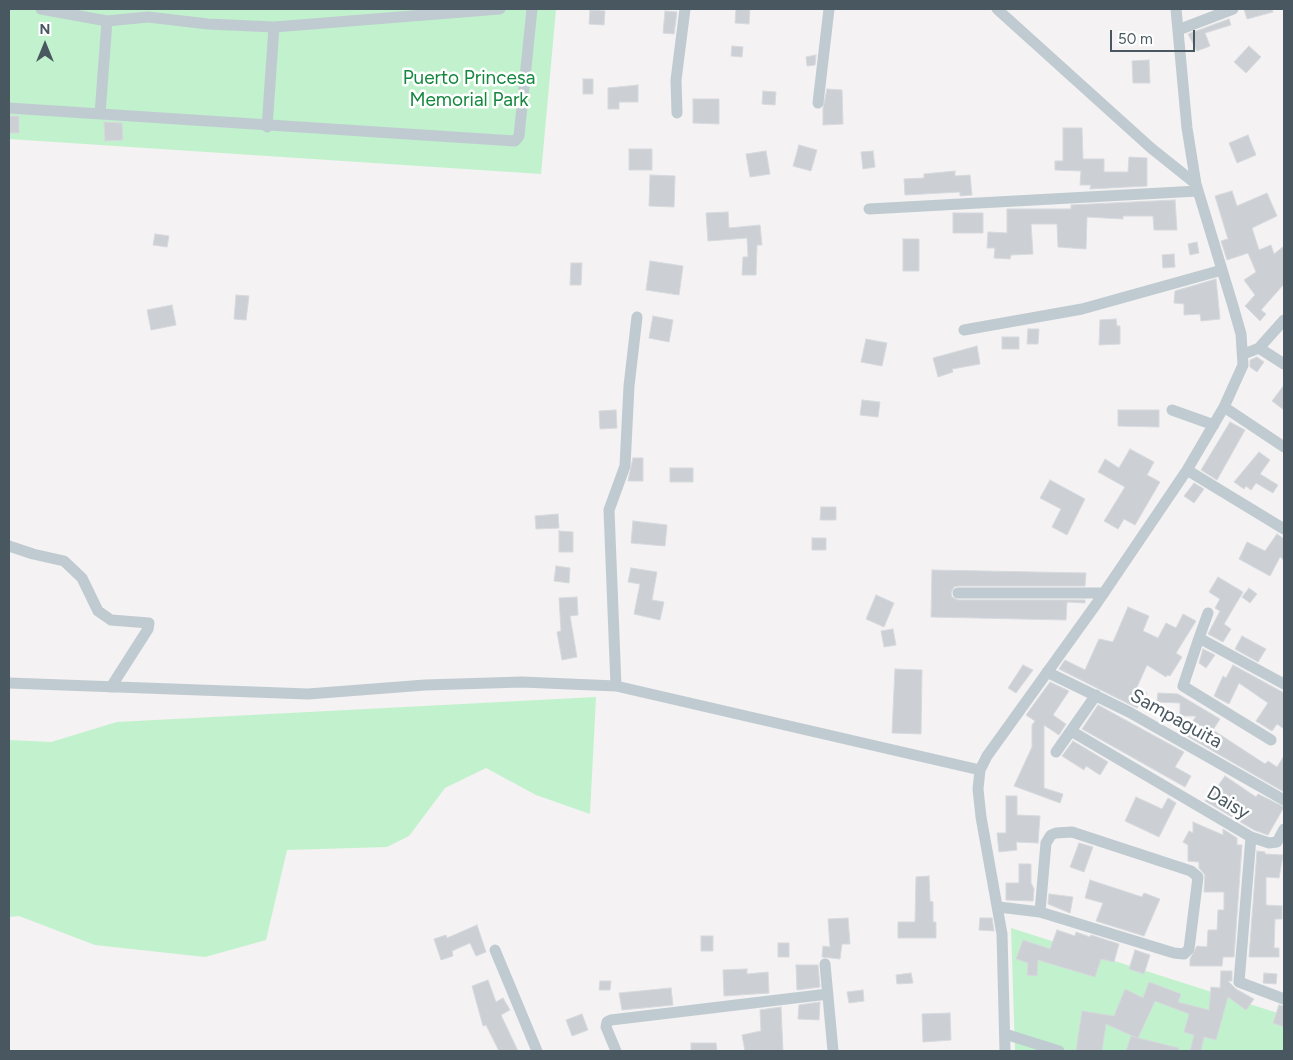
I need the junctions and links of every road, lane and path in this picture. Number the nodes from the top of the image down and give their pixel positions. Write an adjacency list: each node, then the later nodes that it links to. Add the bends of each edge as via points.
1 (41, 9): 9 (street)
2 (500, 9): 10 (street)
3 (532, 9): 16 (street, via 519,136 515,141)
4 (685, 9): 14 (street, via 676,80)
5 (829, 9): 12 (street)
6 (997, 9): 17 (street)
7 (1176, 9): 11 (street)
8 (1234, 9): 11 (street)
9 (107, 21): 10 (street, via 148,17); 15 (street)
10 (274, 27): 16 (street)
11 (1178, 30): 17 (street, via 1187,128)
12 (818, 103)
13 (9, 108): 15 (street)
14 (677, 113)
15 (100, 114): 16 (street)
16 (267, 127)
17 (1197, 187): 18 (street); 19 (street)
18 (869, 209)
19 (1222, 270): 22 (street, via 1082,309); 24 (street)
20 (637, 317): 40 (street, via 625,466 609,510)
21 (1284, 320): 23 (street)
22 (964, 330)
23 (1259, 348): 24 (street); 25 (street)
24 (1244, 354): 26 (street, via 1240,375)
25 (1284, 364)
26 (1224, 407): 28 (street); 29 (street)
27 (1172, 410): 28 (street)
28 (1214, 425): 30 (street)
29 (1284, 447)
30 (1187, 470): 31 (street); 34 (street)
31 (1284, 529)
32 (9, 546): 41 (street, via 64,561 82,578 98,611 111,620 149,624)
33 (958, 594): 34 (street)
34 (1104, 594): 37 (street)
35 (1208, 613): 36 (street)
36 (1199, 638): 39 (street); 44 (street, via 1183,686)
37 (1047, 672): 42 (street, Sampaguita); 46 (street)
38 (9, 683): 41 (street)
39 (1284, 684)
40 (616, 686): 41 (street, via 503,682 308,694); 46 (street)
41 (111, 687)
42 (1096, 695): 43 (street); 47 (street, Sampaguita)
43 (1071, 731): 45 (street); 49 (street, Daisy)
44 (1271, 740)
45 (1056, 752)
46 (980, 770): 50 (street, via 978,789)
47 (1284, 800)
48 (1284, 828): 49 (street, via 1277,842)
49 (1251, 837): 56 (street, Daisy, via 1239,982)
50 (999, 907): 51 (street); 57 (street, via 1005,970)
51 (1040, 912): 51 (street, via 1174,954 1184,954 1189,949 1198,877 1190,871 1072,832 1056,832 1046,843)
52 (495, 950): 58 (street)
53 (825, 964): 55 (street)
54 (1284, 988): 56 (street)
55 (828, 994): 59 (street, via 610,1020 606,1027); 60 (street)
56 (1284, 999)
57 (1005, 1034): 61 (street); 62 (street)
58 (537, 1051)
59 (616, 1051)
60 (833, 1051)
61 (1005, 1051)
62 (1059, 1051)

